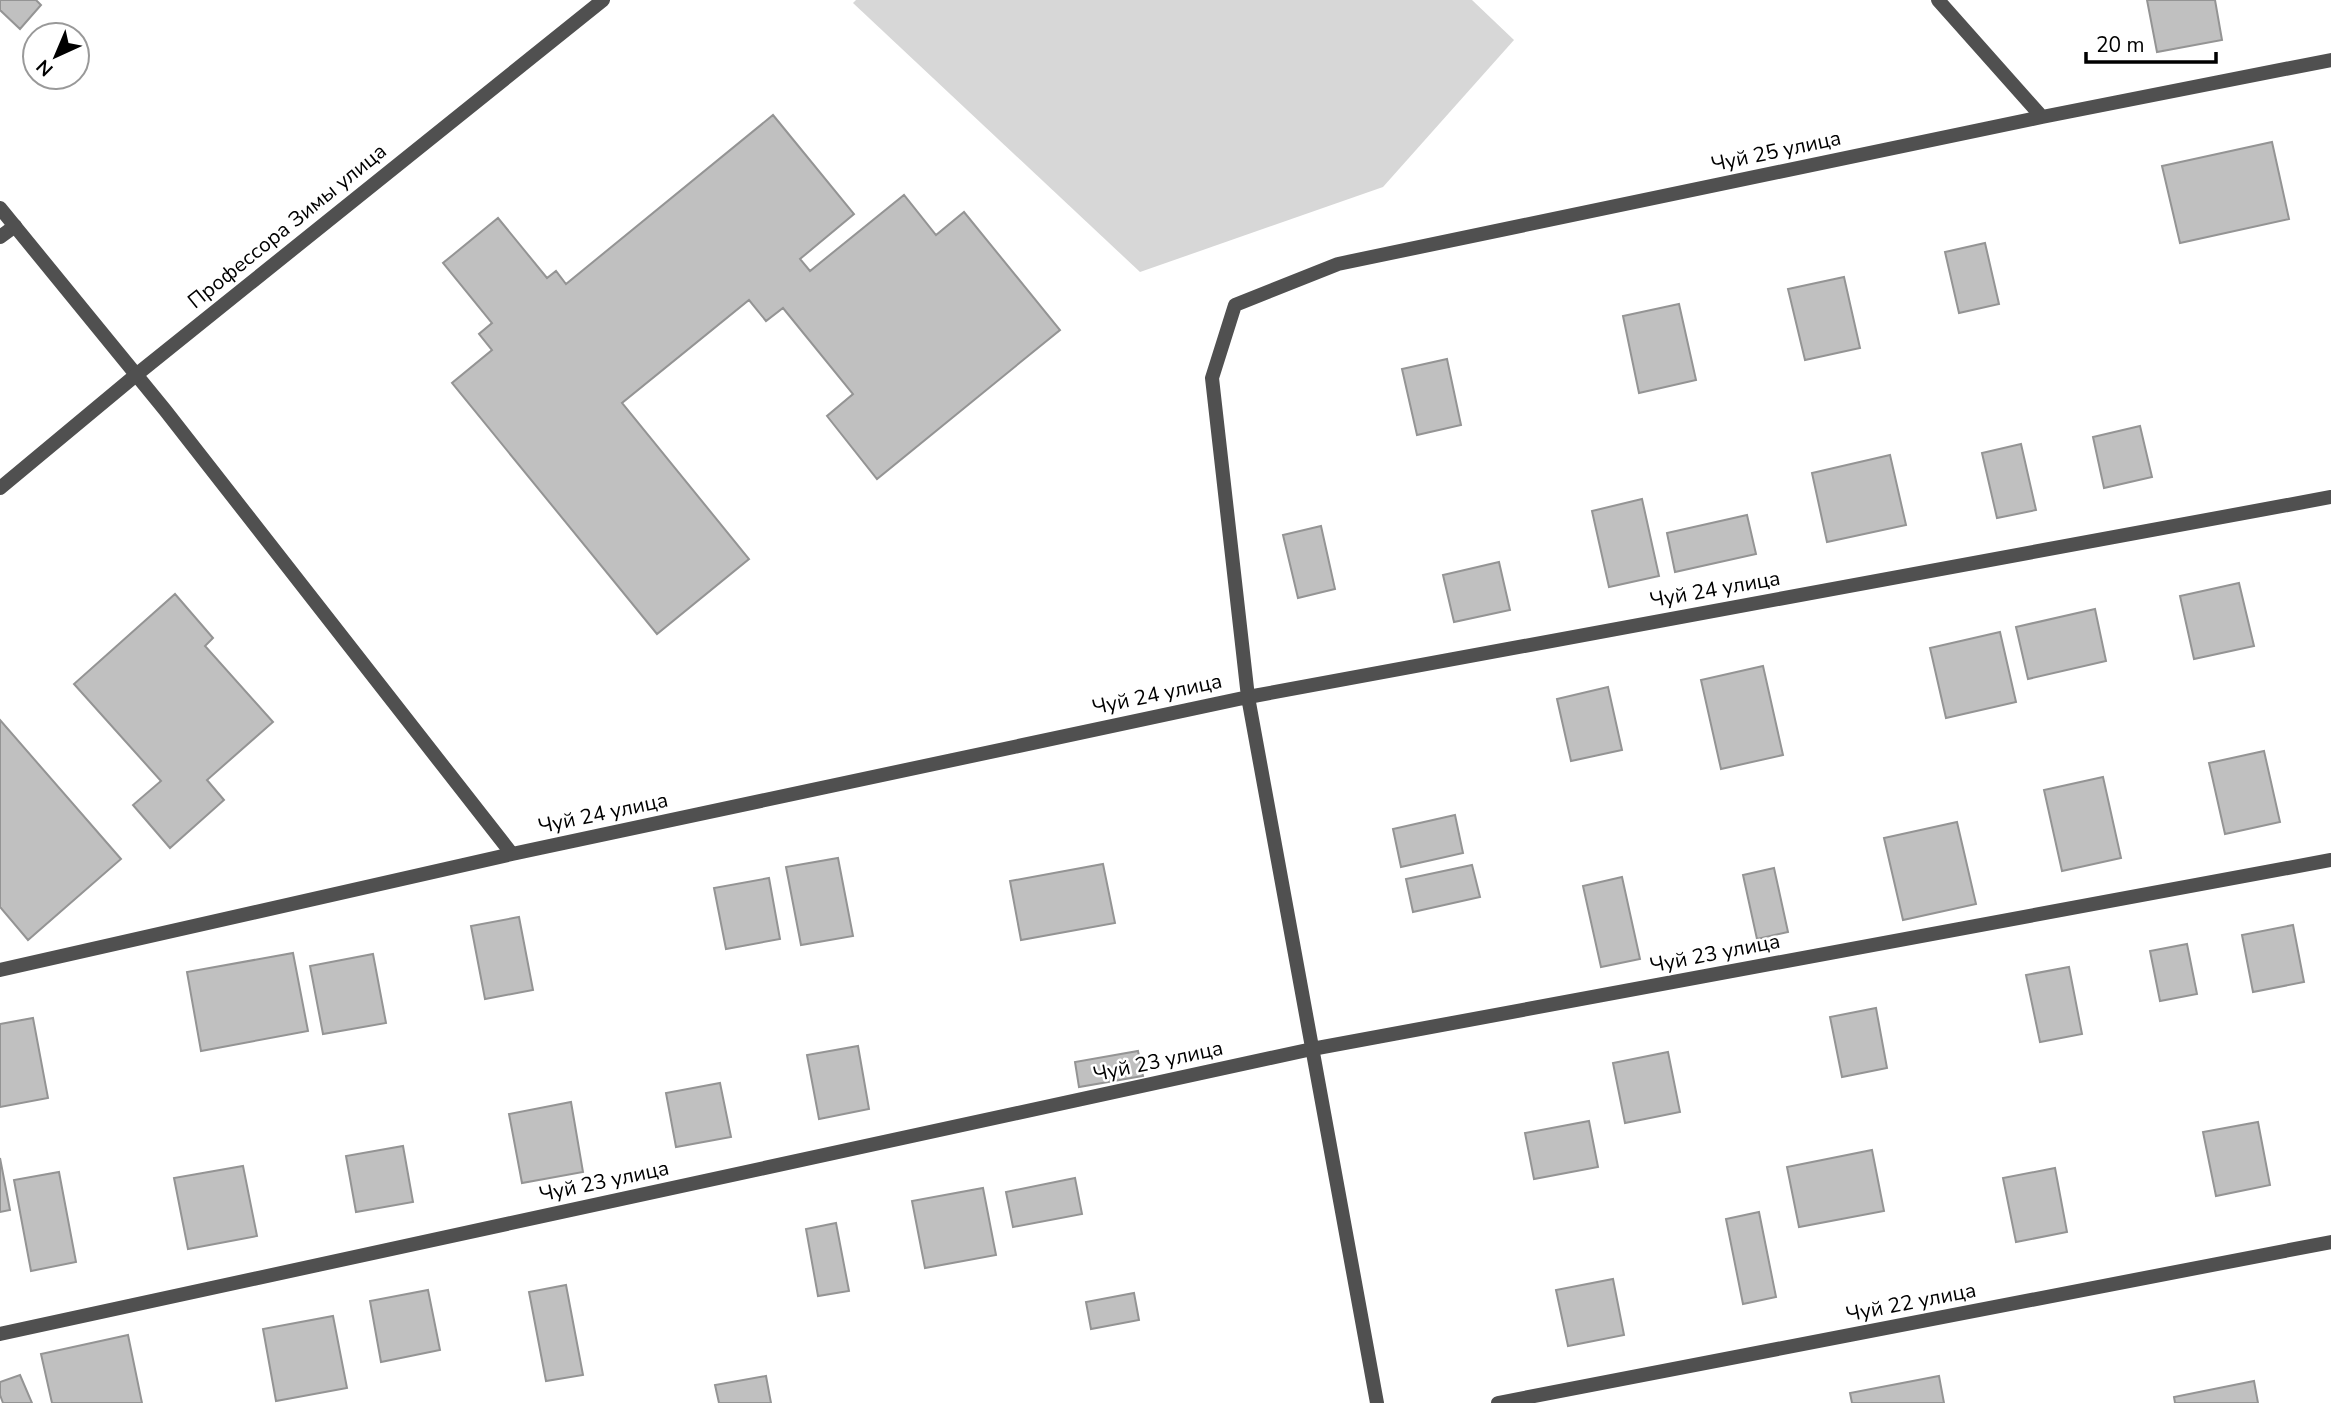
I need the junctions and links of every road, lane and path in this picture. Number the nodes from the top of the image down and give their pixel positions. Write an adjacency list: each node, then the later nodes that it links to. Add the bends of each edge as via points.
1 (603, 0): 8 (street, Профессора Зимы улица)
2 (1938, 0): 4 (street)
3 (2331, 60): 4 (street, Чуй 25 улица)
4 (2042, 117): 11 (street, Чуй 25 улица, via 1338,264 1236,305 1212,378)
5 (0, 208): 6 (street)
6 (15, 226): 7 (street); 8 (street)
7 (0, 237)
8 (136, 375): 9 (street, Профессора Зимы улица); 12 (street)
9 (0, 488)
10 (2331, 498): 11 (street, Чуй 24 улица)
11 (1248, 696): 12 (street, Чуй 24 улица); 15 (street)
12 (512, 854): 14 (street, Чуй 24 улица)
13 (2331, 860): 15 (street, Чуй 23 улица)
14 (0, 970)
15 (1312, 1049): 17 (street, Чуй 23 улица); 18 (street)
16 (2331, 1242): 19 (street, Чуй 22 улица)
17 (0, 1334)
18 (1377, 1403)
19 (1498, 1403)

